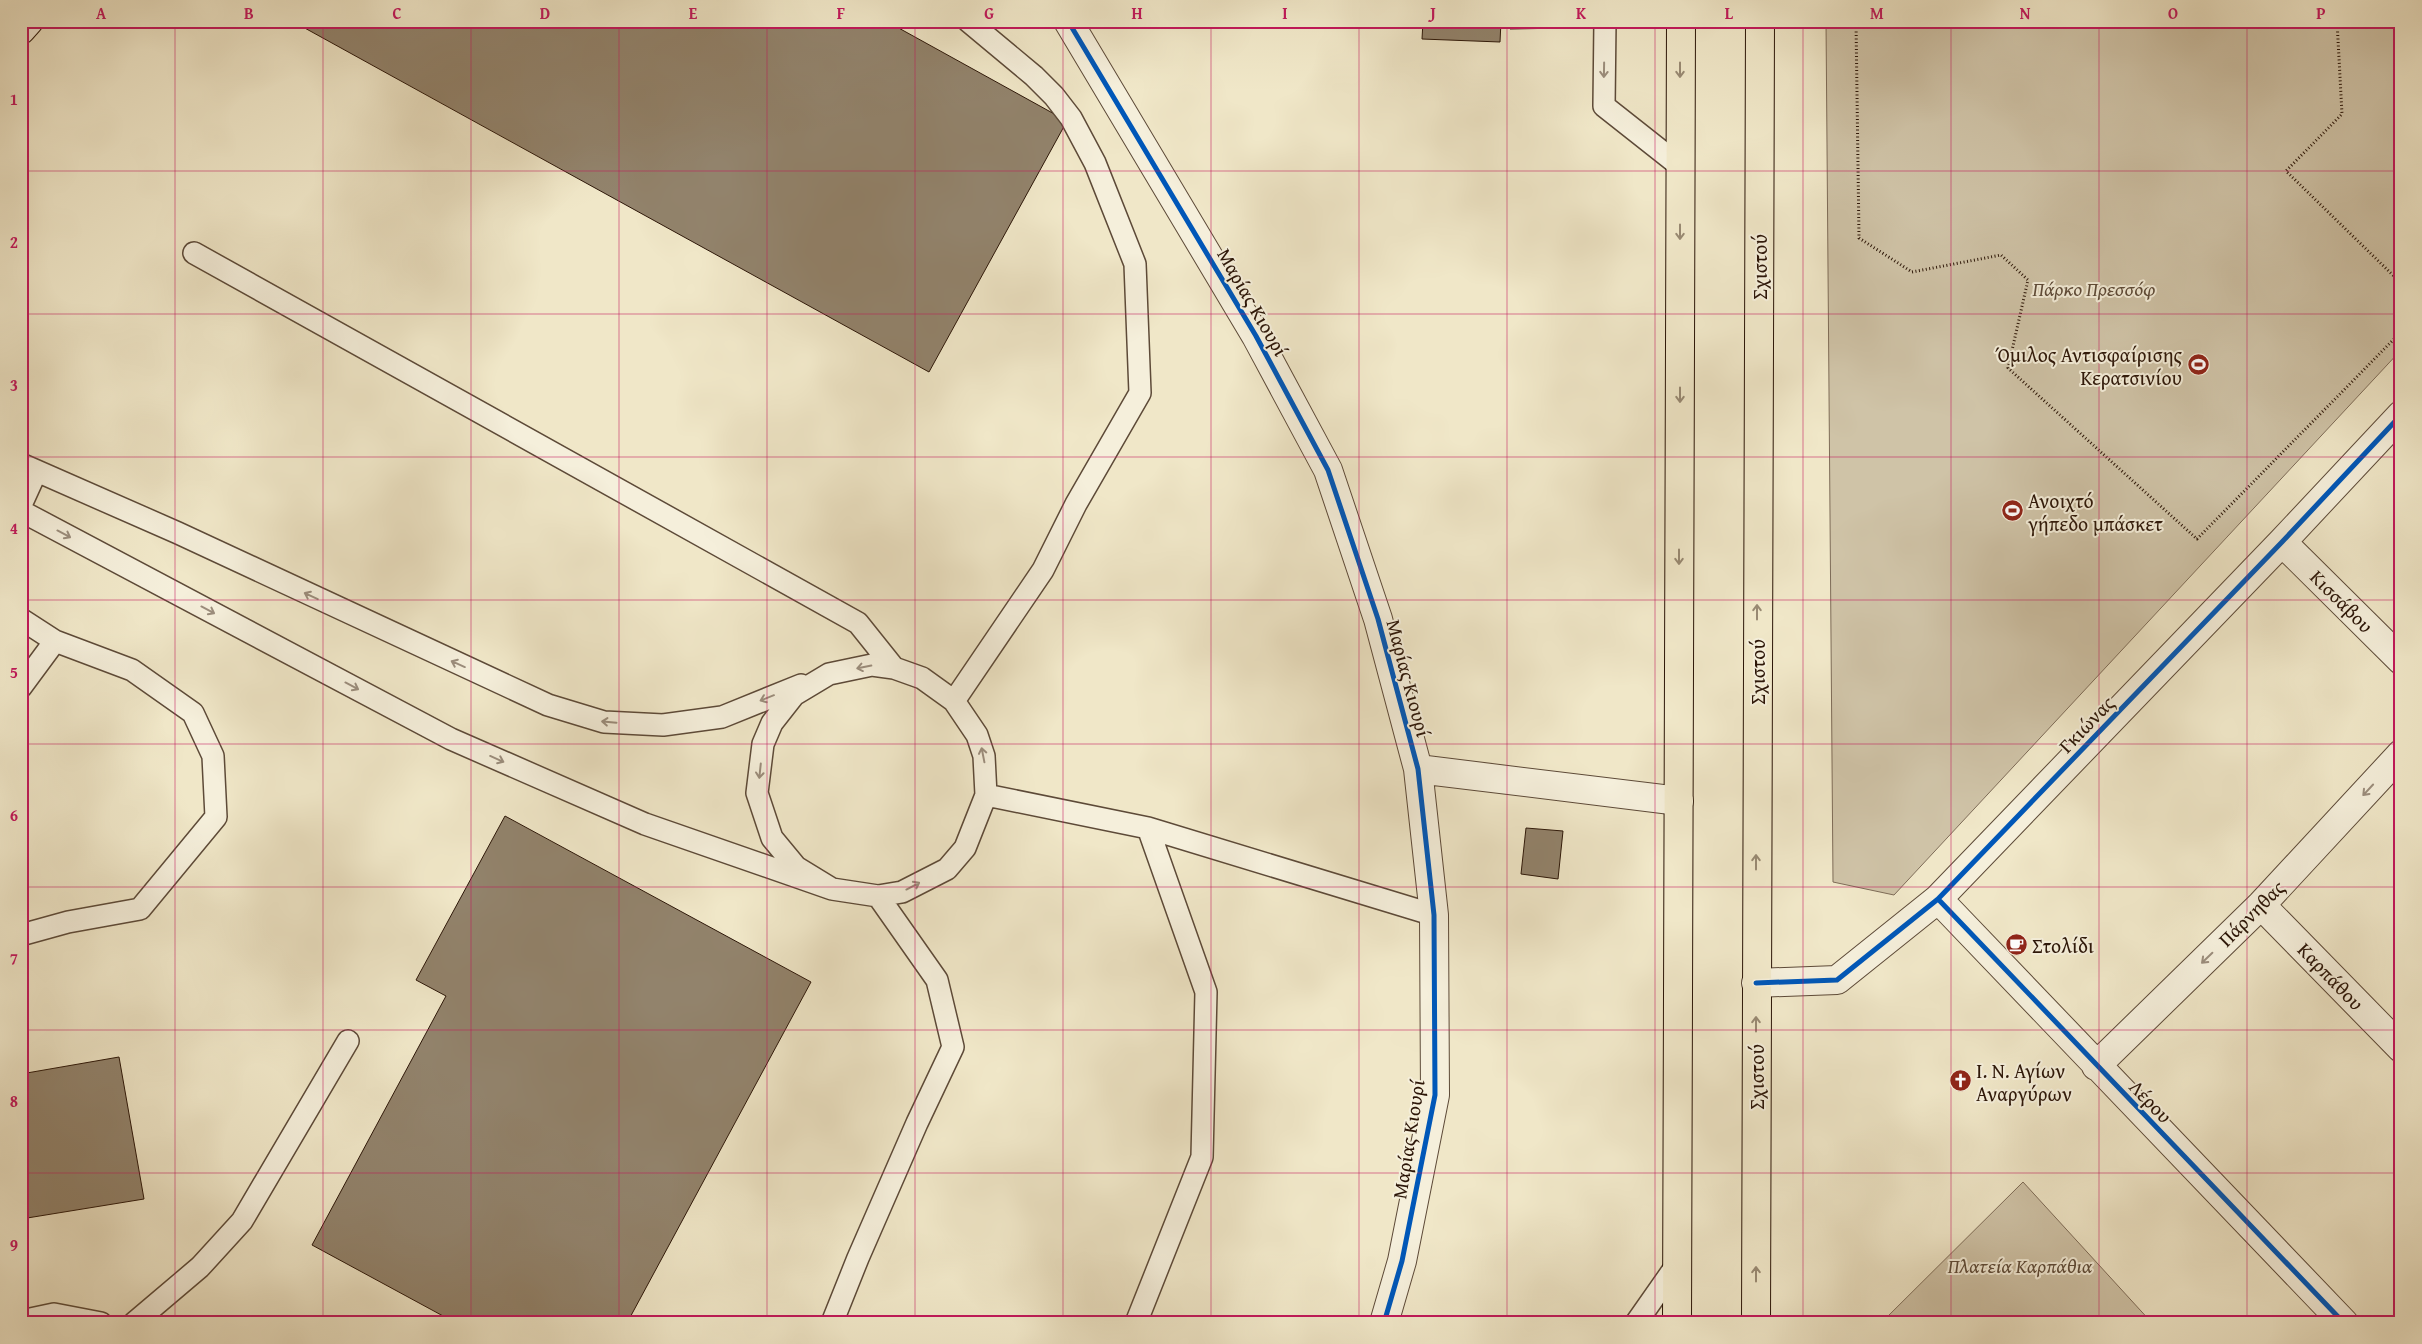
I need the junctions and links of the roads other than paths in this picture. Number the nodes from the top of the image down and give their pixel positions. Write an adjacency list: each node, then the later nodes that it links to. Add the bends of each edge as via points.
1 (30, 21): 7 (street)
2 (968, 21): 21 (lane, via 1054,96 1071,118 1095,162 1135,264 1140,393 1076,504 1043,570)
3 (1068, 21): 23 (street, Μαρίας Κιουρί, via 1256,336 1328,470 1378,619)
4 (1605, 21): 8 (lane, one-way to 8, via 1604,106)
5 (1681, 21): 8 (main road, one-way to 8)
6 (1760, 21): 33 (main road, Σχιστού, one-way to 6)
7 (21, 30)
8 (1680, 166): 25 (main road, one-way to 25)
9 (194, 253): 18 (lane, via 858,623)
10 (2401, 415): 14 (street, Γκιώνας)
11 (29, 468): 12 (lane); 19 (lane, one-way to 11, via 722,717 663,725 604,722 548,705)
12 (21, 505)
13 (21, 511): 27 (lane, one-way to 27, via 452,738 645,824)
14 (2282, 542): 17 (street, Κισσάβου); 29 (street, Γκιώνας)
15 (21, 619): 16 (lane)
16 (55, 641): 20 (lane); 32 (lane, via 132,670 192,713 213,756 216,817 140,909 68,922)
17 (2401, 660)
18 (894, 668): 19 (lane, one-way to 19, via 872,665); 21 (lane, via 922,678)
19 (829, 674): 27 (lane, one-way to 27, via 794,695 772,723 763,744 757,793 772,838 796,867)
20 (21, 687)
21 (954, 701): 24 (lane, one-way to 21, via 984,756 977,735)
22 (2401, 754): 30 (street, Πάρνηθας, one-way to 30)
23 (1418, 769): 25 (street); 31 (street, Μαρίας Κιουρί)
24 (986, 794): 26 (lane); 28 (lane, one-way to 24, via 902,892 947,869 965,848)
25 (1679, 801): 37 (main road)
26 (1148, 828): 31 (lane); 42 (lane, via 1206,992 1202,1156)
27 (832, 889): 28 (lane)
28 (878, 896): 41 (lane, via 937,980 953,1047)
29 (1938, 900): 33 (street, Γκιώνας, via 1837,980); 36 (street, Λέρου)
30 (2261, 905): 35 (street, Καρπάθου); 36 (street, Πάρνηθας, one-way to 36)
31 (1434, 915): 43 (street, Μαρίας Κιουρί, via 1434,1094 1402,1261)
32 (21, 935)
33 (1756, 983): 46 (main road, Σχιστού, one-way to 33)
34 (348, 1041): 40 (lane, via 242,1221 200,1267)
35 (2401, 1048)
36 (2096, 1066): 47 (street, Λέρου)
37 (1678, 1263): 44 (lane); 45 (main road)
38 (21, 1321): 39 (lane, via 54,1314)
39 (101, 1323)
40 (134, 1323)
41 (832, 1323)
42 (1136, 1323)
43 (1384, 1323)
44 (1636, 1323)
45 (1678, 1323)
46 (1756, 1323)
47 (2344, 1323)

